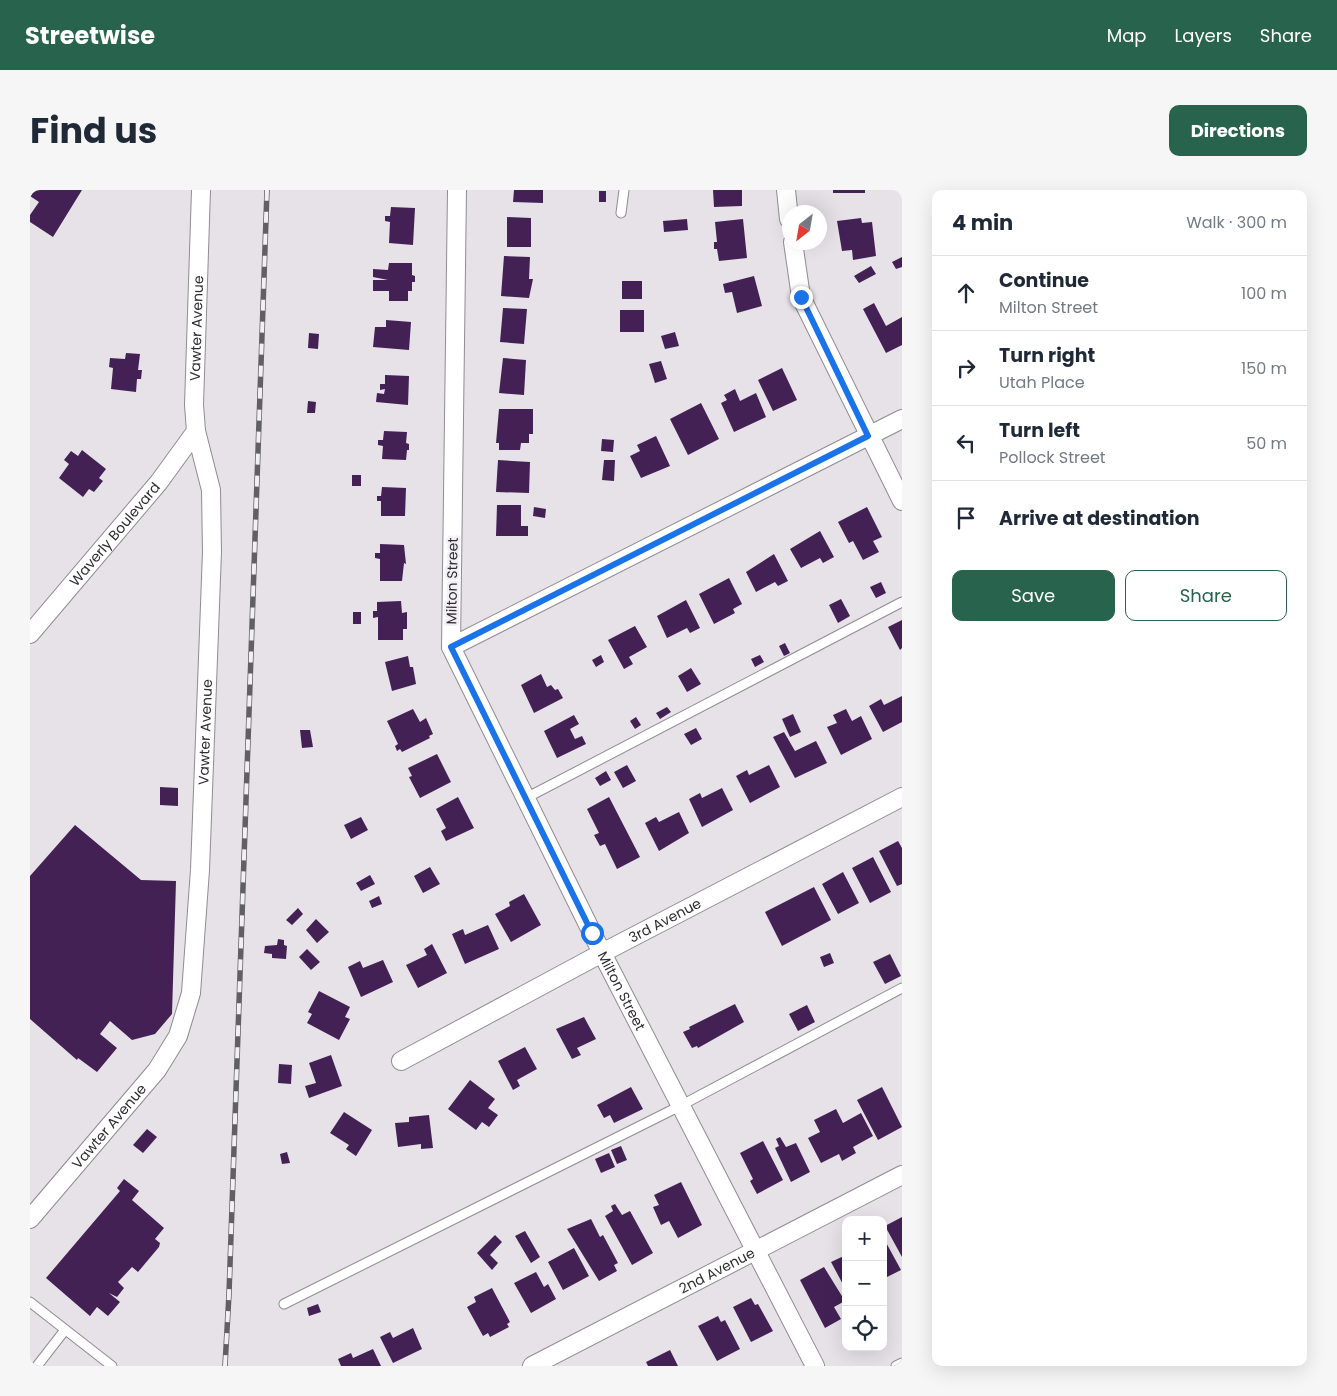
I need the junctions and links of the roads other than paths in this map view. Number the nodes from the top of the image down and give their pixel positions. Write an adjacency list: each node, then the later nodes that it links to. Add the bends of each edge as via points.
1 (201, 190): 9 (street, Vawter Avenue, via 194,405)
2 (458, 190): 14 (street, Milton Street)
3 (624, 190): 6 (lane)
4 (786, 190): 5 (street)
5 (788, 205)
6 (621, 213)
7 (794, 250): 10 (street, via 801,297)
8 (902, 419): 10 (street)
9 (196, 431): 13 (street, Waverly Boulevard, via 159,482); 22 (street, Vawter Avenue, via 211,490 212,552 200,870 191,993 178,1036 158,1070)
10 (868, 436): 11 (street); 14 (street)
11 (902, 501)
12 (902, 602): 16 (lane)
13 (30, 634)
14 (451, 647): 16 (street, Milton Street)
15 (902, 797): 17 (street, 3rd Avenue)
16 (526, 798): 17 (street, Milton Street)
17 (602, 953): 19 (street, 3rd Avenue); 20 (street, Milton Street)
18 (902, 988): 20 (lane)
19 (401, 1061)
20 (680, 1106): 23 (street, Milton Street); 25 (lane)
21 (902, 1175): 23 (street, 2nd Avenue)
22 (30, 1219)
23 (754, 1250): 30 (street, 2nd Avenue); 31 (street, Milton Street)
24 (30, 1302): 26 (lane)
25 (284, 1304)
26 (65, 1330): 28 (lane); 29 (lane)
27 (902, 1363): 32 (lane)
28 (38, 1366)
29 (112, 1366)
30 (532, 1366)
31 (815, 1366)
32 (896, 1366)

